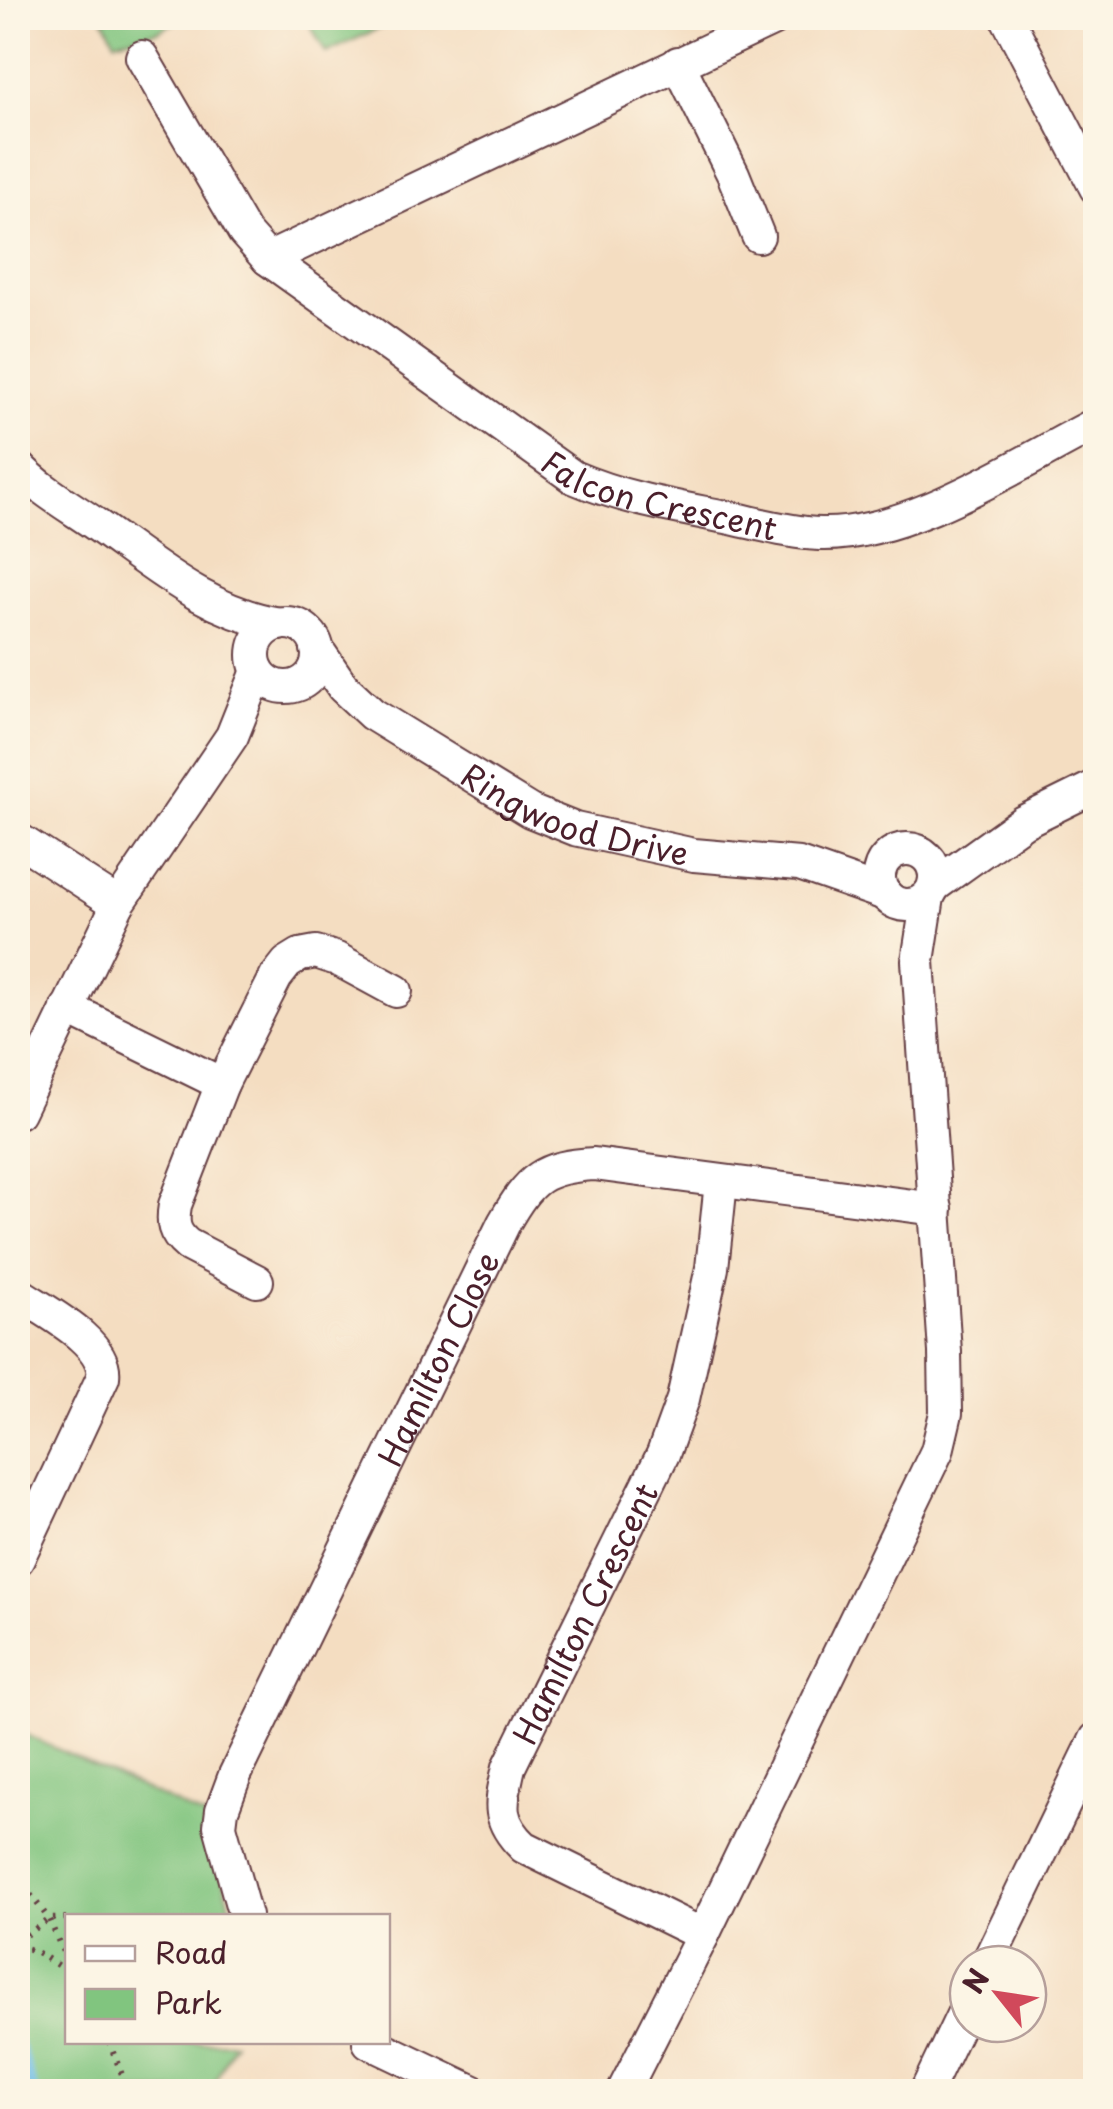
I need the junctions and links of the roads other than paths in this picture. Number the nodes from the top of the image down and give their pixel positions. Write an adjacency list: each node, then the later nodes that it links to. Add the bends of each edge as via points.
1 (776, 18): 4 (street)
2 (1007, 18): 5 (street)
3 (142, 58): 7 (street, Falcon Crescent, via 244,232)
4 (678, 63): 6 (street); 7 (street)
5 (1096, 188)
6 (758, 236)
7 (268, 259): 8 (street, Falcon Crescent, via 573,477 636,500 820,534 872,528 922,512)
8 (1096, 424)
9 (18, 466): 10 (street)
10 (200, 597): 11 (street); 13 (street)
11 (280, 624): 12 (street, via 306,631); 13 (street, via 257,642)
12 (317, 649): 14 (street, via 308,678); 15 (street, Ringwood Drive)
13 (256, 667): 14 (street, via 269,682); 16 (street)
14 (291, 687): 15 (street, Ringwood Drive); 16 (street)
15 (372, 714): 21 (street, Ringwood Drive, via 484,786 575,829 694,855)
16 (232, 736): 24 (street)
17 (1096, 786): 18 (street, Ringwood Drive)
18 (1023, 822): 20 (street, Ringwood Drive); 22 (street, Ringwood Drive)
19 (18, 839): 24 (street)
20 (904, 852): 21 (street, Ringwood Drive); 22 (street, via 932,863); 23 (street, via 880,870)
21 (798, 864): 23 (street, Ringwood Drive)
22 (931, 891): 23 (street, via 911,905); 25 (street)
23 (888, 897): 25 (street)
24 (118, 904): 27 (street)
25 (918, 961): 31 (street)
26 (396, 991): 28 (street, via 316,952 294,957 276,976)
27 (66, 1008): 28 (street); 29 (street)
28 (222, 1084): 32 (street, via 175,1205 174,1226 188,1245)
29 (18, 1112)
30 (721, 1182): 31 (street, Hamilton Close); 36 (street, Hamilton Close, via 594,1164 547,1170 521,1194 229,1792 220,1826); 37 (street, Hamilton Crescent, via 712,1268 683,1399 663,1454 510,1767 501,1810 524,1847)
31 (936, 1209): 37 (street, via 946,1413 937,1450)
32 (257, 1281)
33 (18, 1293): 34 (street, via 80,1336 104,1365)
34 (18, 1559)
35 (1096, 1738): 38 (street)
36 (245, 1914)
37 (703, 1934): 42 (street)
38 (997, 1944)
39 (374, 2044): 41 (street)
40 (949, 2044): 43 (street)
41 (474, 2092)
42 (623, 2092)
43 (926, 2092)

